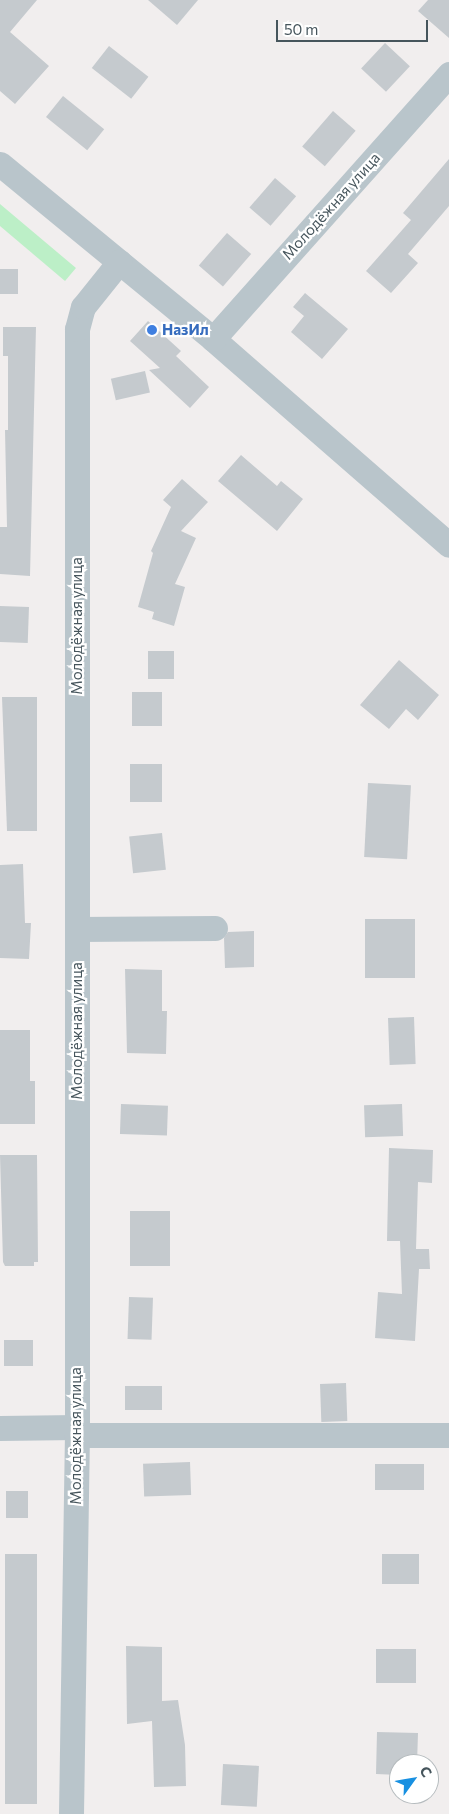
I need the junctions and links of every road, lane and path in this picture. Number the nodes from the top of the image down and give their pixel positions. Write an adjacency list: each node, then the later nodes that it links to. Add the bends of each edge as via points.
1 (449, 74): 4 (street, Молодёжная улица)
2 (0, 164): 3 (street)
3 (119, 262): 4 (street); 6 (street, Молодёжная улица, via 83,307 77,329)
4 (212, 339): 5 (street)
5 (449, 545)
6 (77, 928): 7 (street); 9 (street, Молодёжная улица)
7 (215, 928)
8 (0, 1428): 9 (street)
9 (77, 1431): 10 (street); 11 (street, Молодёжная улица)
10 (449, 1436)
11 (71, 1814)

